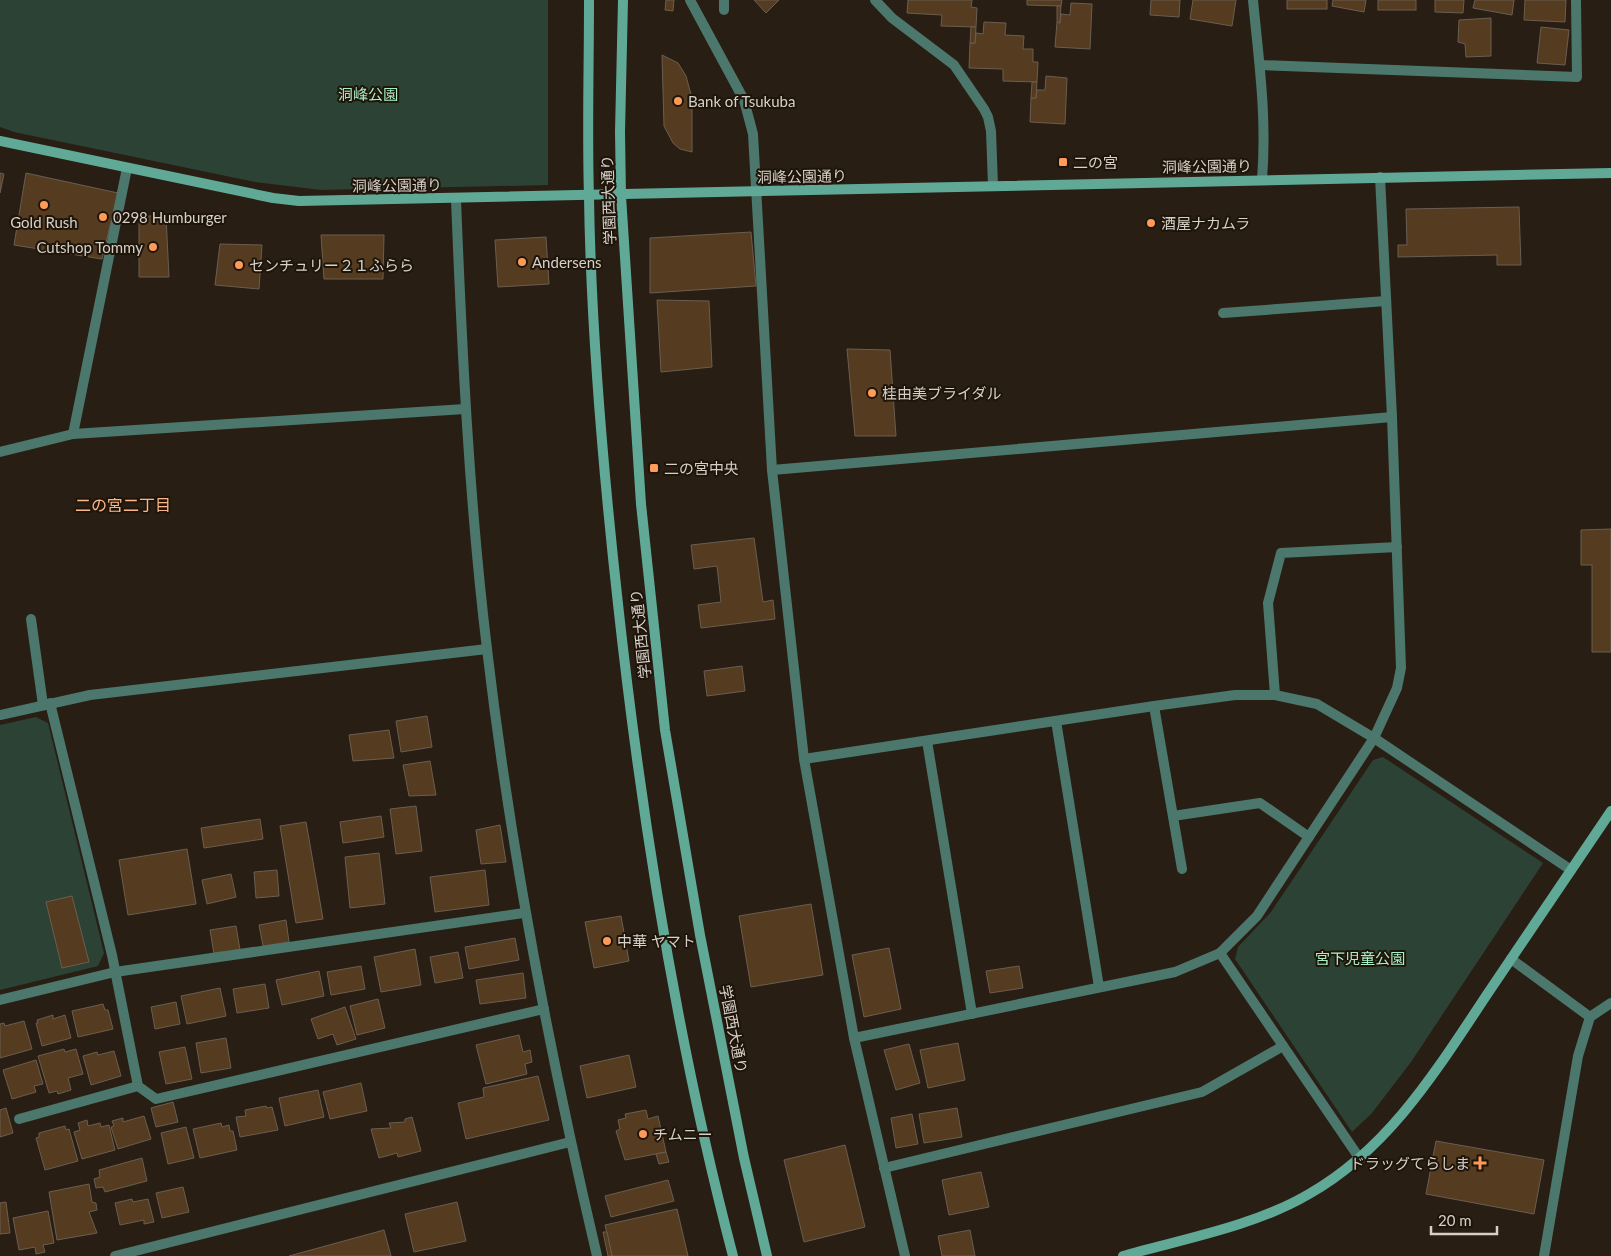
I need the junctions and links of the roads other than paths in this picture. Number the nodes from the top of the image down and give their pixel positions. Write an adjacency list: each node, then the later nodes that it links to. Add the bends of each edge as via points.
1 (589, 0): 15 (main road, 学園西大通り)
2 (623, 0): 16 (main road, 学園西大通り)
3 (690, 0): 14 (street, via 744,100 753,134)
4 (875, 0): 13 (street, via 892,18 954,65 984,108 991,131)
5 (1253, 0): 7 (street)
6 (1576, 0): 7 (street, via 1577,77)
7 (1260, 65): 12 (street, via 1264,97)
8 (0, 141): 9 (main road, 洞峰公園通り)
9 (127, 168): 17 (main road, 洞峰公園通り, via 299,201); 22 (street)
10 (1611, 173): 11 (main road, 洞峰公園通り)
11 (1380, 177): 12 (main road, 洞峰公園通り); 18 (street)
12 (1262, 180): 13 (main road, 洞峰公園通り)
13 (993, 186): 14 (main road, 洞峰公園通り)
14 (756, 192): 16 (main road, 洞峰公園通り); 24 (street)
15 (588, 196): 16 (main road, 洞峰公園通り); 17 (main road, 洞峰公園通り); 60 (main road, 学園西大通り, via 607,500 632,731 665,942)
16 (621, 196): 61 (main road, 学園西大通り, via 641,504 665,730 700,935)
17 (456, 200): 20 (street)
18 (1386, 301): 19 (street); 21 (street)
19 (1223, 313)
20 (465, 409): 22 (street); 27 (street)
21 (1392, 417): 24 (street); 25 (street)
22 (73, 434): 23 (street)
23 (0, 452)
24 (772, 470): 35 (street)
25 (1397, 547): 28 (street, via 1281,553 1268,603); 33 (street, via 1401,668 1397,688)
26 (31, 619): 29 (street)
27 (487, 649): 29 (street, via 90,695); 41 (street)
28 (1276, 695): 30 (street, via 1235,695); 33 (street, via 1317,704)
29 (47, 704): 31 (street); 44 (street)
30 (1154, 706): 32 (street); 37 (street)
31 (0, 715)
32 (1056, 721): 34 (street); 45 (street)
33 (1374, 738): 38 (street); 40 (street)
34 (927, 740): 35 (street); 49 (street)
35 (804, 759): 51 (street)
36 (1611, 811): 40 (main road)
37 (1173, 816): 38 (street, via 1260,803); 39 (street)
38 (1309, 837): 42 (street, via 1258,916)
39 (1182, 869)
40 (1571, 870): 43 (main road)
41 (524, 913): 44 (street); 48 (street)
42 (1220, 953): 45 (street, via 1175,972); 52 (street)
43 (1511, 959): 50 (street); 56 (main road, via 1422,1090)
44 (115, 972): 46 (street); 53 (street)
45 (1099, 987): 49 (street)
46 (0, 1000)
47 (1611, 1004): 50 (street)
48 (544, 1008): 53 (street, via 156,1099); 55 (street)
49 (972, 1014): 51 (street)
50 (1590, 1017): 64 (street, via 1578,1056)
51 (854, 1038): 57 (street)
52 (1283, 1046): 56 (street); 57 (street, via 1202,1092)
53 (138, 1086): 54 (street)
54 (19, 1120)
55 (570, 1142): 58 (street); 59 (street)
56 (1360, 1159): 63 (main road, via 1308,1196 1281,1208)
57 (884, 1168): 62 (street)
58 (115, 1256)
59 (597, 1256)
60 (733, 1256)
61 (767, 1256)
62 (905, 1256)
63 (1123, 1256)
64 (1544, 1256)

